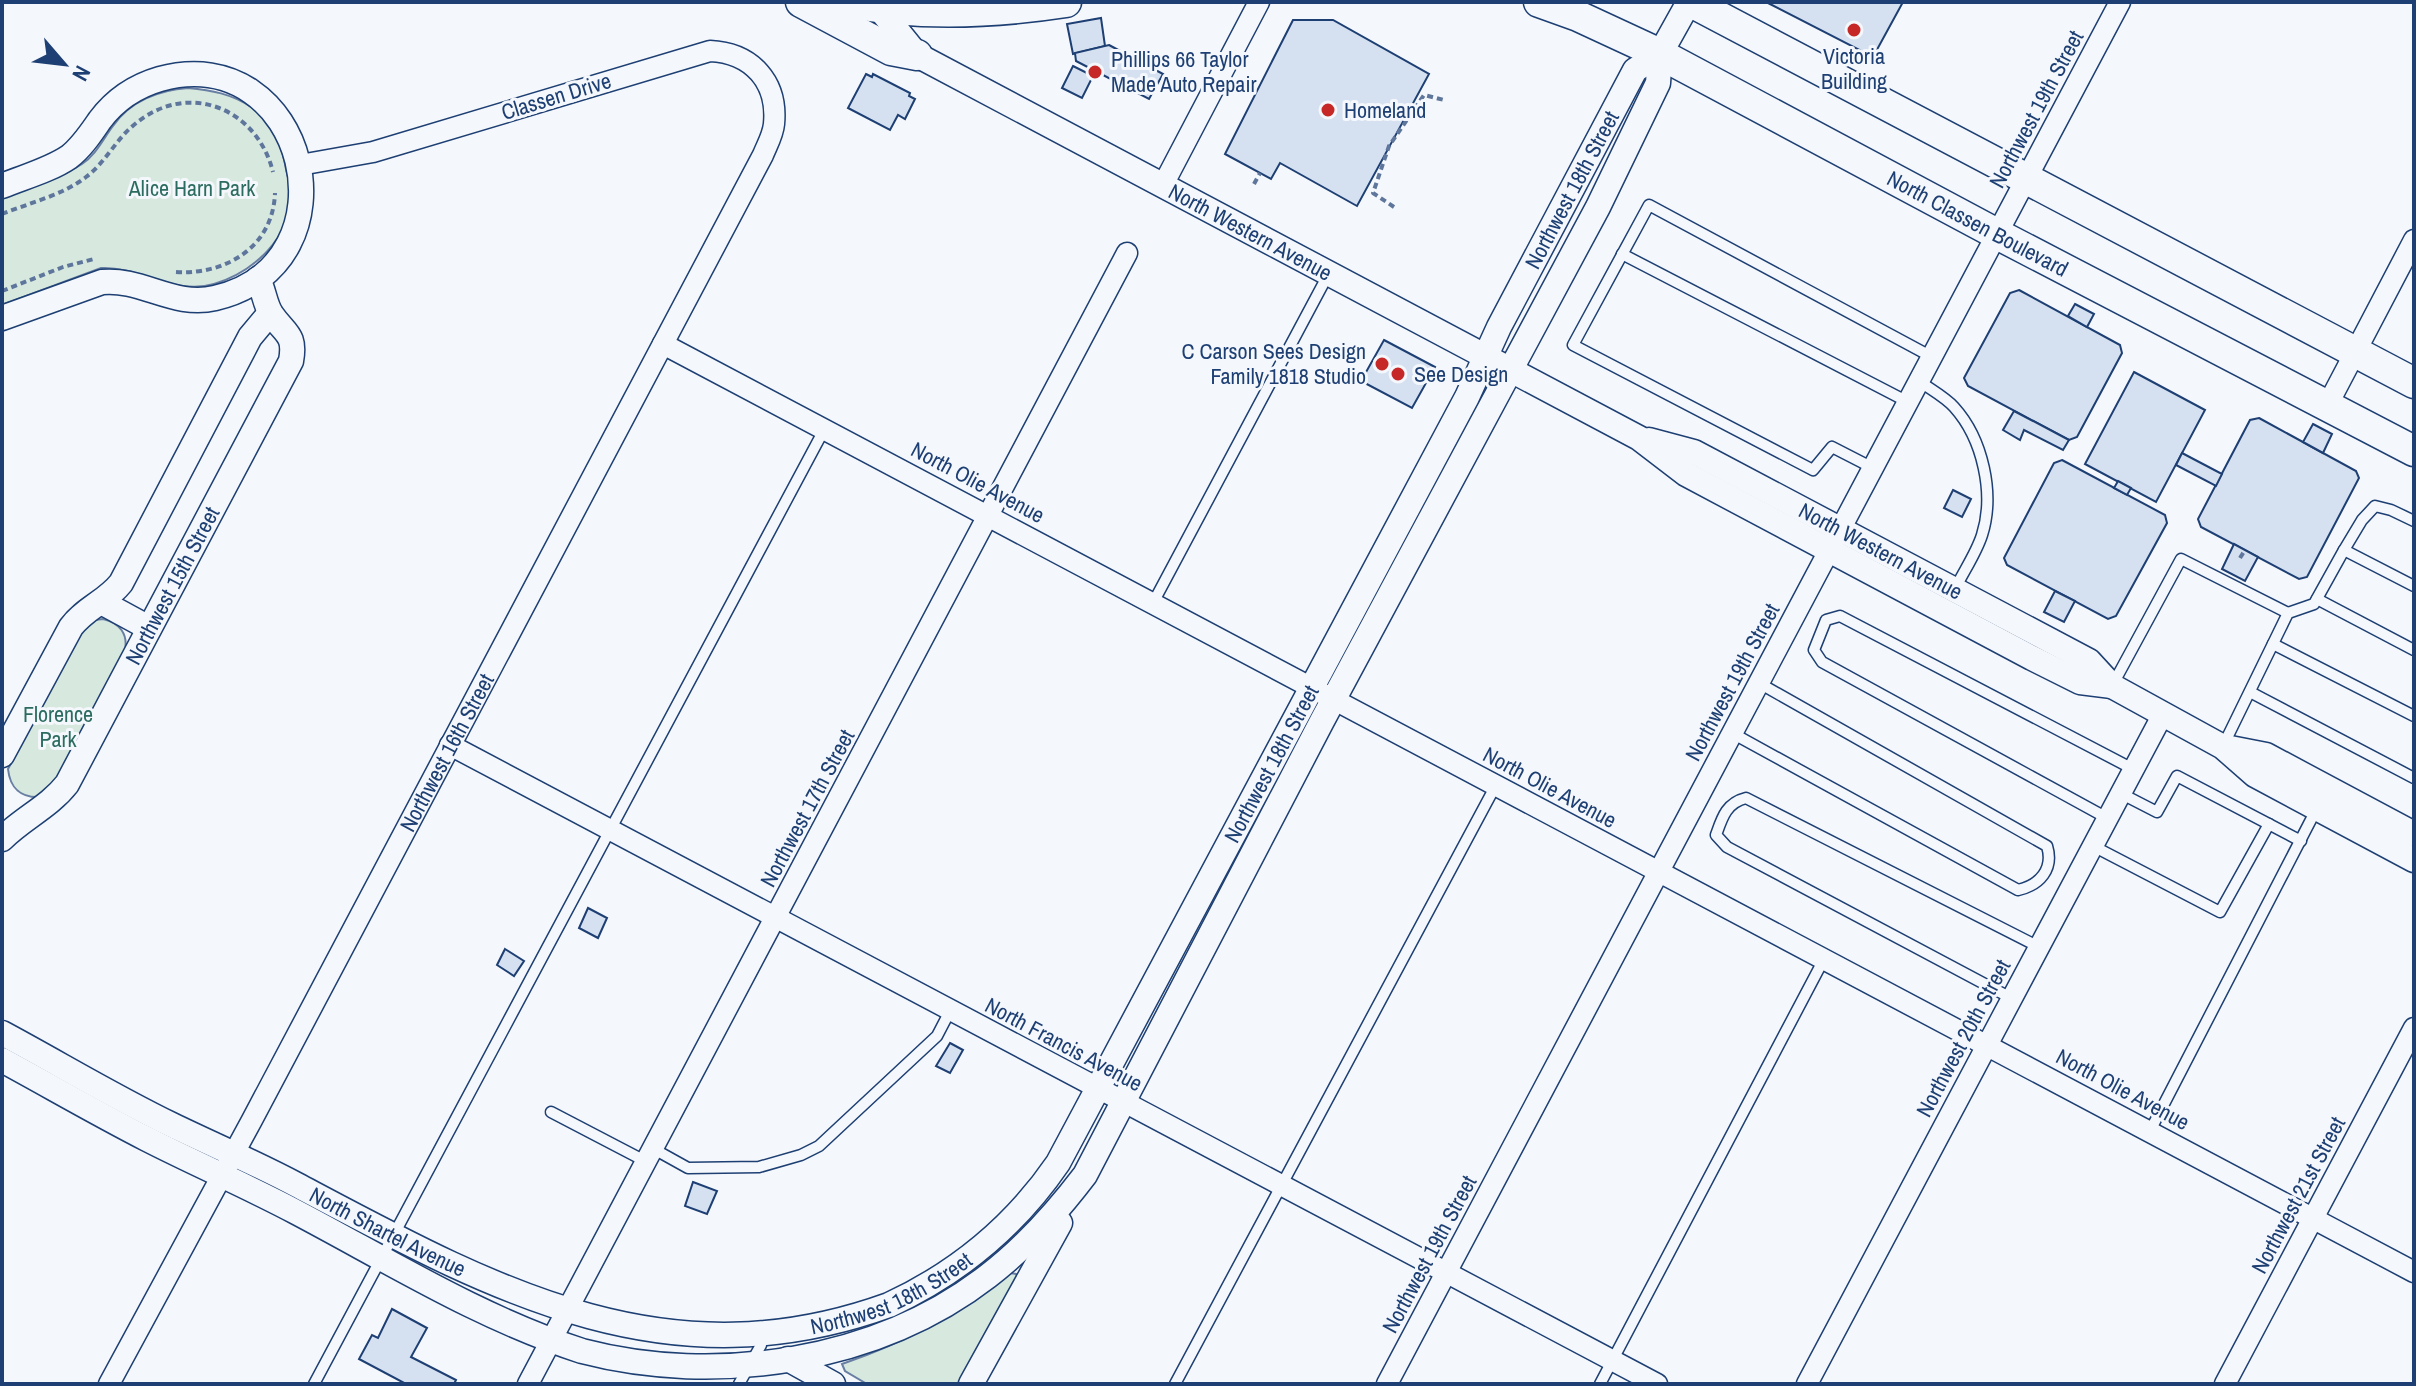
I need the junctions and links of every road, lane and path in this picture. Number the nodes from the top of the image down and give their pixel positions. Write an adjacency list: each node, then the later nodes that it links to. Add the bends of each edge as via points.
1 (801, 2): 10 (main road, via 891,50)
2 (848, 2): 8 (main road)
3 (1066, 2): 8 (main road, via 974,12)
4 (1259, 2): 17 (street)
5 (1539, 2): 9 (main road, North Classen Boulevard)
6 (1690, 2): 9 (street, Northwest 18th Street); 15 (main road)
7 (2120, 2): 15 (street, Northwest 19th Street)
8 (879, 5): 10 (street, North Western Avenue)
9 (1660, 54): 21 (street, Northwest 18th Street, via 1635,70); 22 (main road, North Classen Boulevard); 24 (street, Northwest 18th Street, via 1658,83)
10 (917, 55): 17 (street, North Western Avenue)
11 (1444, 100): 19 (path, via 1424,95 1389,146 1373,193)
12 (774, 117): 13 (street, Classen Drive, via 758,69 735,55 710,51 373,152); 34 (street, Northwest 16th Street, via 766,147)
13 (300, 165): 18 (street, via 284,126 259,99 217,78 189,75 160,79 129,93 69,157); 30 (street, via 298,219 280,255)
14 (1260, 173): 16 (path)
15 (2027, 178): 22 (street, Northwest 19th Street); 35 (main road)
16 (1254, 184)
17 (1163, 185): 29 (street, North Western Avenue)
18 (2, 186)
19 (1394, 207)
20 (2, 214): 28 (path, via 83,180 135,124 155,112 180,104 223,109 243,120 268,154 275,185 271,213 249,250 234,262 195,274)
21 (1550, 227): 24 (street); 36 (street, Northwest 18th Street)
22 (1997, 234): 37 (street, Northwest 19th Street); 42 (main road, North Classen Boulevard)
23 (2414, 240): 35 (street)
24 (1579, 242): 38 (street, Northwest 18th Street)
25 (1127, 253): 46 (street, Northwest 17th Street)
26 (1622, 254): 37 (lane, via 1649,205); 41 (lane); 45 (lane, via 1573,345 1813,470 1832,447)
27 (107, 257): 31 (path, via 83,260)
28 (170, 272)
29 (1330, 273): 36 (street, North Western Avenue); 56 (lane)
30 (258, 279): 32 (street, Northwest 15th Street); 33 (street, via 226,295 196,301 173,299 125,282 102,282)
31 (2, 291)
32 (270, 313): 55 (street, Northwest 15th Street, via 250,337 121,583); 58 (street, Northwest 15th Street, via 290,334 291,361)
33 (2, 318)
34 (663, 344): 43 (street, North Olie Avenue); 68 (street, Northwest 16th Street)
35 (2355, 352): 40 (main road); 42 (street)
36 (1485, 355): 38 (street, North Western Avenue); 64 (street, Northwest 18th Street)
37 (1932, 357): 39 (street, Northwest 19th Street)
38 (1510, 370): 48 (street, North Western Avenue, via 1639,438 1686,474); 64 (street, Northwest 18th Street)
39 (1919, 381): 41 (street, Northwest 19th Street); 54 (lane, via 1954,406 1972,434 1985,474 1989,508 1981,538)
40 (2414, 383)
41 (1908, 402): 45 (street, Northwest 19th Street)
42 (2327, 406): 44 (main road, North Classen Boulevard)
43 (825, 428): 46 (street, North Olie Avenue); 78 (lane)
44 (2414, 451)
45 (1873, 468): 48 (street, Northwest 19th Street)
46 (989, 516): 56 (street, North Olie Avenue); 85 (street, Northwest 17th Street)
47 (2414, 521): 50 (lane, via 2375,506)
48 (1835, 540): 54 (street, North Western Avenue); 61 (street, Northwest 19th Street)
49 (2245, 550): 51 (path)
50 (2344, 550): 52 (lane); 53 (lane)
51 (2240, 558)
52 (2414, 586)
53 (2317, 599): 57 (lane); 60 (lane)
54 (1949, 601): 62 (street, North Western Avenue, via 2080,682)
55 (103, 603): 58 (street); 70 (street, Northwest 15th Street, via 71,627)
56 (1153, 603): 64 (street, North Olie Avenue)
57 (2288, 613): 59 (lane); 62 (lane, via 2181,559)
58 (149, 628): 80 (street, Northwest 15th Street, via 67,784 52,802)
59 (2273, 644): 63 (lane); 66 (lane)
60 (2414, 650)
61 (1759, 683): 67 (street, Northwest 19th Street); 67 (lane, via 2047,846 2050,858 2044,874 2032,887 2018,890)
62 (2112, 686): 65 (street, North Western Avenue)
63 (2250, 692): 69 (lane); 72 (lane)
64 (1324, 694): 73 (street, North Olie Avenue); 94 (street, Northwest 18th Street); 95 (street, Northwest 18th Street)
65 (2163, 714): 69 (street, North Western Avenue); 71 (street, Northwest 20th Street)
66 (2414, 716)
67 (1732, 733): 84 (street, Northwest 19th Street)
68 (450, 745): 78 (street, North Francis Avenue); 98 (street, Northwest 16th Street)
69 (2223, 747): 75 (street, North Western Avenue, via 2255,775); 79 (street, North Western Avenue, via 2266,755)
70 (2, 755)
71 (2133, 769): 74 (street, Northwest 20th Street); 76 (lane, via 1840,616 1826,620 1819,633 1814,650 1822,662)
72 (2414, 778)
73 (1496, 785): 84 (street, North Olie Avenue); 102 (lane)
74 (2120, 793): 76 (street, Northwest 20th Street); 77 (lane, via 2157,812 2177,776)
75 (2317, 809): 81 (lane); 83 (street, North Western Avenue)
76 (2107, 818): 82 (street, Northwest 20th Street)
77 (2269, 824): 81 (lane); 82 (lane, via 2220,912)
78 (609, 829): 85 (street, North Francis Avenue); 104 (lane)
79 (2414, 834)
80 (2, 839)
81 (2301, 841): 97 (lane)
82 (2093, 846): 86 (street, Northwest 20th Street)
83 (2414, 860)
84 (1658, 872): 87 (street, North Olie Avenue); 106 (street, Northwest 19th Street)
85 (775, 918): 89 (street, North Francis Avenue); 99 (street, Northwest 17th Street)
86 (2039, 947): 88 (street, Northwest 20th Street); 88 (lane, via 1746,798 1734,801 1722,815 1716,835 1727,847)
87 (1824, 959): 92 (street, North Olie Avenue); 111 (lane)
88 (2011, 998): 92 (street, Northwest 20th Street)
89 (950, 1011): 94 (street, North Francis Avenue); 99 (lane, via 937,1036 819,1146 801,1155 759,1167 688,1168)
90 (2414, 1028): 103 (street, Northwest 21st Street)
91 (2, 1033): 98 (street, North Shartel Avenue, via 171,1125)
92 (1987, 1044): 97 (street, North Olie Avenue); 123 (street, Northwest 20th Street)
93 (2, 1060): 100 (street, North Shartel Avenue)
94 (1099, 1089): 95 (street, North Francis Avenue); 110 (street, Northwest 18th Street, via 1046,1181 966,1260 874,1312 807,1336)
95 (1122, 1102): 101 (street, Northwest 18th Street); 102 (street, North Francis Avenue)
96 (551, 1112): 99 (lane)
97 (2150, 1131): 103 (street, North Olie Avenue)
98 (234, 1152): 100 (street, Northwest 16th Street); 104 (street, North Shartel Avenue)
99 (648, 1155): 108 (street, Northwest 17th Street)
100 (221, 1175): 105 (street, North Shartel Avenue); 114 (street, Northwest 16th Street)
101 (1085, 1175): 112 (street, Northwest 18th Street, via 1039,1231 956,1298 861,1344); 118 (street)
102 (1281, 1186): 106 (street, North Francis Avenue); 119 (lane)
103 (2313, 1218): 107 (street, North Olie Avenue); 124 (street, Northwest 21st Street)
104 (393, 1235): 105 (lane); 108 (street, North Shartel Avenue)
105 (381, 1258): 109 (street, North Shartel Avenue); 115 (lane)
106 (1446, 1272): 111 (street, North Francis Avenue); 120 (street, Northwest 19th Street)
107 (2414, 1272)
108 (562, 1317): 109 (street, Northwest 17th Street); 110 (street, North Shartel Avenue, via 670,1344)
109 (550, 1340): 113 (street, North Shartel Avenue, via 640,1364); 116 (street, Northwest 17th Street)
110 (761, 1345): 112 (street, North Shartel Avenue); 113 (lane)
111 (1612, 1360): 121 (lane); 122 (street, North Francis Avenue)
112 (794, 1362): 113 (street, North Shartel Avenue); 117 (street, North Shartel Avenue)
113 (744, 1376)
114 (109, 1384)
115 (314, 1384)
116 (528, 1384)
117 (833, 1384)
118 (971, 1384)
119 (1175, 1384)
120 (1387, 1384)
121 (1600, 1384)
122 (1657, 1384)
123 (1807, 1384)
124 (2225, 1384)

